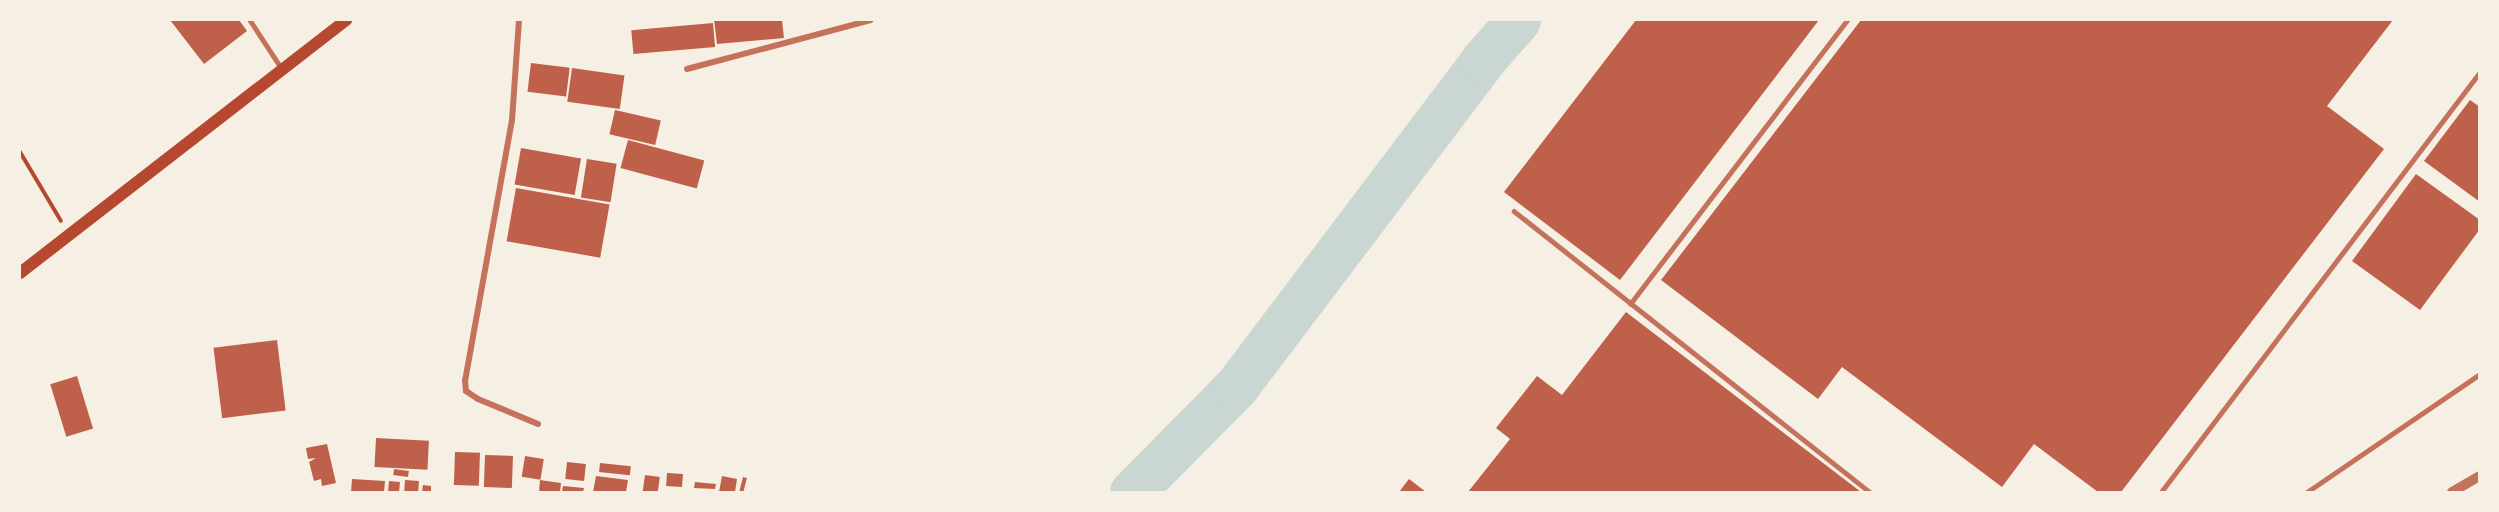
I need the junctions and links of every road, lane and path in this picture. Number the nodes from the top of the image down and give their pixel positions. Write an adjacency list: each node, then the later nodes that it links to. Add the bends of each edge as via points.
1 (250, 20): 6 (lane)
2 (346, 20): 6 (main road)
3 (519, 20): 15 (street, via 512,120 465,380 466,391 478,399)
4 (871, 20): 7 (street)
5 (1847, 20): 13 (lane)
6 (282, 69): 11 (main road)
7 (687, 69)
8 (2480, 72): 18 (lane)
9 (20, 152): 11 (path)
10 (1514, 211): 13 (lane)
11 (69, 234): 12 (main road)
12 (20, 273)
13 (1630, 304): 17 (lane)
14 (2480, 374): 19 (lane)
15 (538, 424)
16 (2480, 476): 20 (street)
17 (1870, 492)
18 (2162, 492)
19 (2307, 492)
20 (2452, 492)

